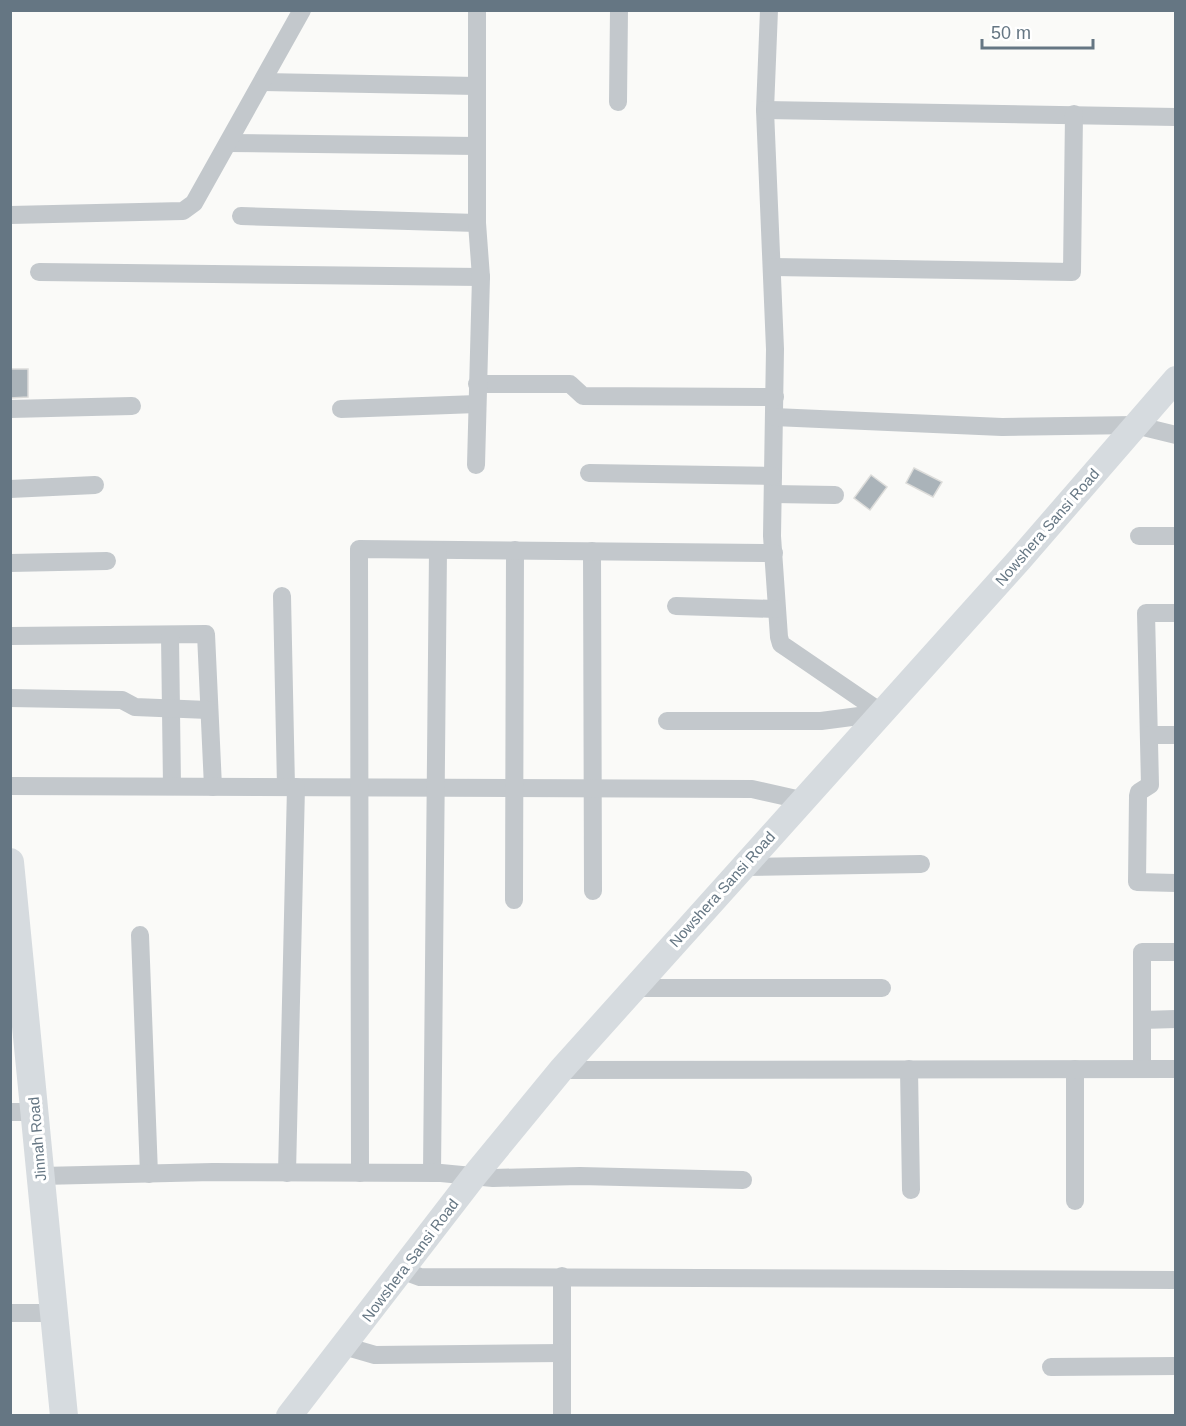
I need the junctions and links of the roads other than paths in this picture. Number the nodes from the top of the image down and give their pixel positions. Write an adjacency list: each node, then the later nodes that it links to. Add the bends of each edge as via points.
1 (303, 10): 5 (street)
2 (477, 10): 6 (street)
3 (619, 10): 7 (street)
4 (770, 10): 8 (street)
5 (263, 82): 6 (street); 11 (street)
6 (477, 86): 12 (street)
7 (618, 102)
8 (765, 110): 9 (street); 16 (street)
9 (1074, 114): 10 (street); 16 (street, via 1072,273)
10 (1176, 117)
11 (228, 143): 12 (street); 13 (street, via 194,203 183,211)
12 (477, 146): 15 (street)
13 (10, 215)
14 (241, 216): 15 (street)
15 (477, 223): 18 (street)
16 (773, 267): 21 (street)
17 (39, 273): 18 (street)
18 (481, 277): 20 (street)
19 (1176, 378): 27 (main road, Nowshera Sansi Road)
20 (477, 384): 21 (street, via 570,384 583,396); 22 (street)
21 (775, 397): 26 (street)
22 (477, 404): 25 (street); 29 (street)
23 (132, 406): 24 (street)
24 (10, 409)
25 (341, 409)
26 (774, 417): 27 (street, via 1002,427); 32 (street)
27 (1135, 425): 28 (street); 52 (main road, Nowshera Sansi Road)
28 (1176, 435)
29 (476, 465)
30 (589, 473): 32 (street)
31 (95, 485): 33 (street)
32 (773, 485): 34 (street); 40 (street)
33 (10, 489)
34 (835, 495)
35 (1139, 536): 36 (street)
36 (1176, 536)
37 (438, 550): 38 (street); 60 (street, via 359,549); 61 (street)
38 (515, 550): 39 (street); 62 (street)
39 (592, 551): 40 (street); 63 (street)
40 (774, 553): 45 (street)
41 (108, 561): 42 (street)
42 (10, 563)
43 (282, 596): 59 (street)
44 (676, 606): 45 (street)
45 (776, 609): 52 (street, via 781,644)
46 (1176, 613): 54 (street, via 1146,613)
47 (10, 636): 48 (street)
48 (170, 636): 50 (street); 51 (street, via 206,634)
49 (10, 698): 50 (street, via 122,700 135,707)
50 (171, 707): 51 (street); 57 (street)
51 (208, 710): 58 (street)
52 (882, 713): 53 (street, via 821,721); 64 (main road, Nowshera Sansi Road)
53 (667, 721)
54 (1149, 735): 55 (street); 68 (street, via 1150,785 1138,796 1137,882)
55 (1176, 735)
56 (10, 786): 57 (street)
57 (172, 786): 58 (street)
58 (213, 787): 59 (street)
59 (291, 787): 60 (street); 84 (street)
60 (359, 787): 61 (street); 85 (street)
61 (436, 788): 62 (street); 86 (street)
62 (514, 788): 63 (street); 70 (street)
63 (593, 788): 64 (street, via 752,789); 69 (street)
64 (801, 801): 67 (main road, Nowshera Sansi Road)
65 (10, 862): 71 (main road, Jinnah Road)
66 (921, 864): 67 (street)
67 (742, 867): 74 (main road, Nowshera Sansi Road)
68 (1176, 883)
69 (593, 891)
70 (514, 900)
71 (13, 907): 83 (main road, Jinnah Road)
72 (140, 934): 87 (street)
73 (1176, 952): 77 (street, via 1142,952)
74 (634, 988): 75 (street); 82 (main road, Nowshera Sansi Road)
75 (882, 988)
76 (1176, 1019): 77 (street)
77 (1142, 1020): 80 (street)
78 (909, 1069): 79 (street); 82 (street); 91 (street)
79 (1075, 1069): 80 (street); 92 (street)
80 (1142, 1069): 81 (street)
81 (1176, 1069)
82 (561, 1070): 89 (main road, Nowshera Sansi Road)
83 (22, 1112): 88 (main road, Jinnah Road)
84 (287, 1173): 85 (street); 87 (street)
85 (360, 1173): 86 (street)
86 (432, 1173): 89 (street)
87 (149, 1174): 88 (street)
88 (41, 1176): 97 (main road, Jinnah Road)
89 (474, 1176): 90 (street); 93 (main road, Nowshera Sansi Road)
90 (743, 1180)
91 (910, 1190)
92 (1075, 1201)
93 (401, 1270): 94 (street, via 420,1277); 98 (main road, Nowshera Sansi Road)
94 (561, 1276): 95 (street); 99 (street)
95 (1176, 1280)
96 (10, 1312): 97 (street)
97 (54, 1313): 102 (main road, Jinnah Road)
98 (344, 1346): 99 (street, via 375,1355); 103 (main road, Nowshera Sansi Road)
99 (562, 1353): 104 (street)
100 (1176, 1366): 101 (street)
101 (1051, 1367)
102 (64, 1416)
103 (290, 1416)
104 (562, 1416)

